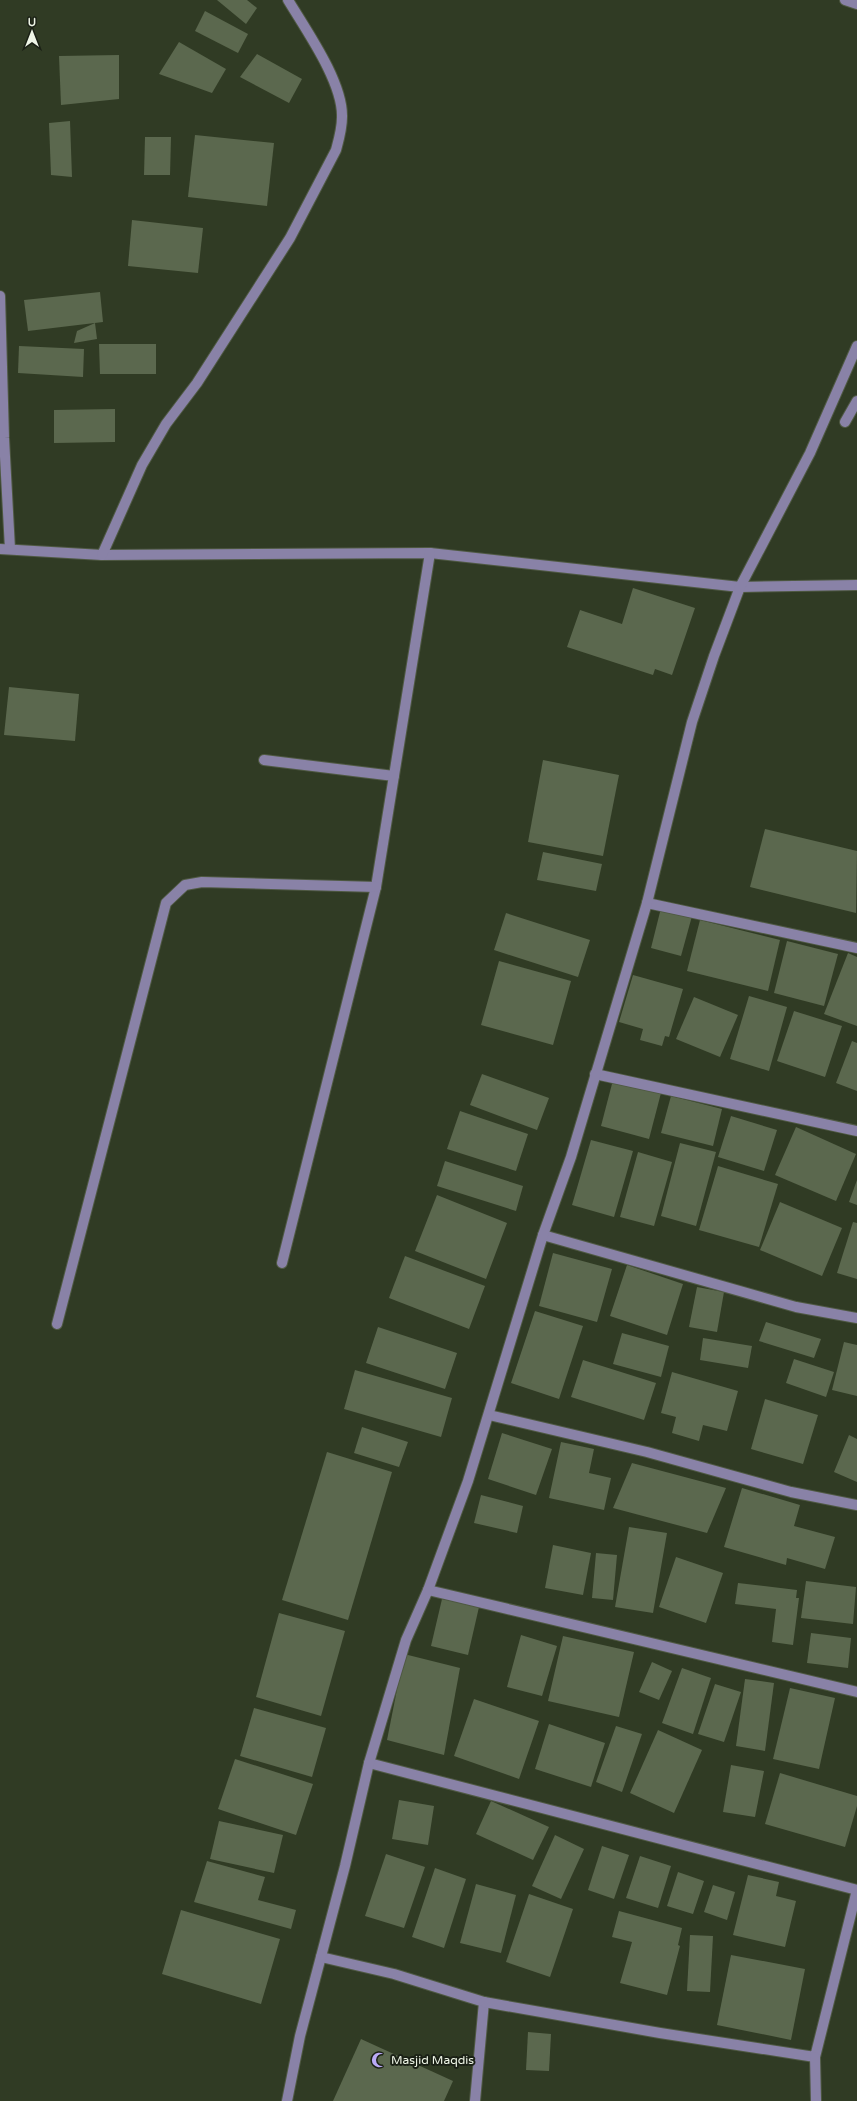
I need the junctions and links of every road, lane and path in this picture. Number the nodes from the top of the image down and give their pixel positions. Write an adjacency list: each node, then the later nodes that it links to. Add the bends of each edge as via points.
1 (288, 0): 8 (street, via 325,63 337,91 342,116 341,135 336,150 290,238 197,383 166,424 142,466)
2 (0, 296): 6 (street)
3 (857, 346): 10 (street, via 810,453)
4 (857, 401): 5 (street)
5 (845, 422)
6 (5, 549): 8 (street)
7 (430, 553): 8 (street); 10 (street); 12 (street)
8 (102, 555)
9 (857, 585): 10 (street)
10 (740, 587): 14 (street, via 692,722)
11 (264, 760): 12 (street)
12 (394, 776): 13 (street)
13 (376, 887): 19 (street); 21 (street, via 202,882 186,884 166,903)
14 (647, 902): 15 (street); 16 (street)
15 (857, 948)
16 (595, 1074): 17 (street); 18 (street, via 571,1156)
17 (857, 1131)
18 (543, 1235): 20 (street, via 796,1307); 22 (street)
19 (282, 1264)
20 (857, 1318)
21 (57, 1324)
22 (489, 1415): 23 (street, via 647,1452 791,1492); 24 (street)
23 (857, 1505)
24 (428, 1590): 25 (street); 26 (street, via 406,1640)
25 (857, 1692)
26 (369, 1763): 27 (street); 28 (street)
27 (857, 1890): 30 (street)
28 (321, 1957): 29 (street, via 394,1974); 32 (street, via 300,2036)
29 (484, 2002): 30 (street); 33 (street)
30 (815, 2057): 31 (street)
31 (816, 2100)
32 (287, 2101)
33 (475, 2101)

